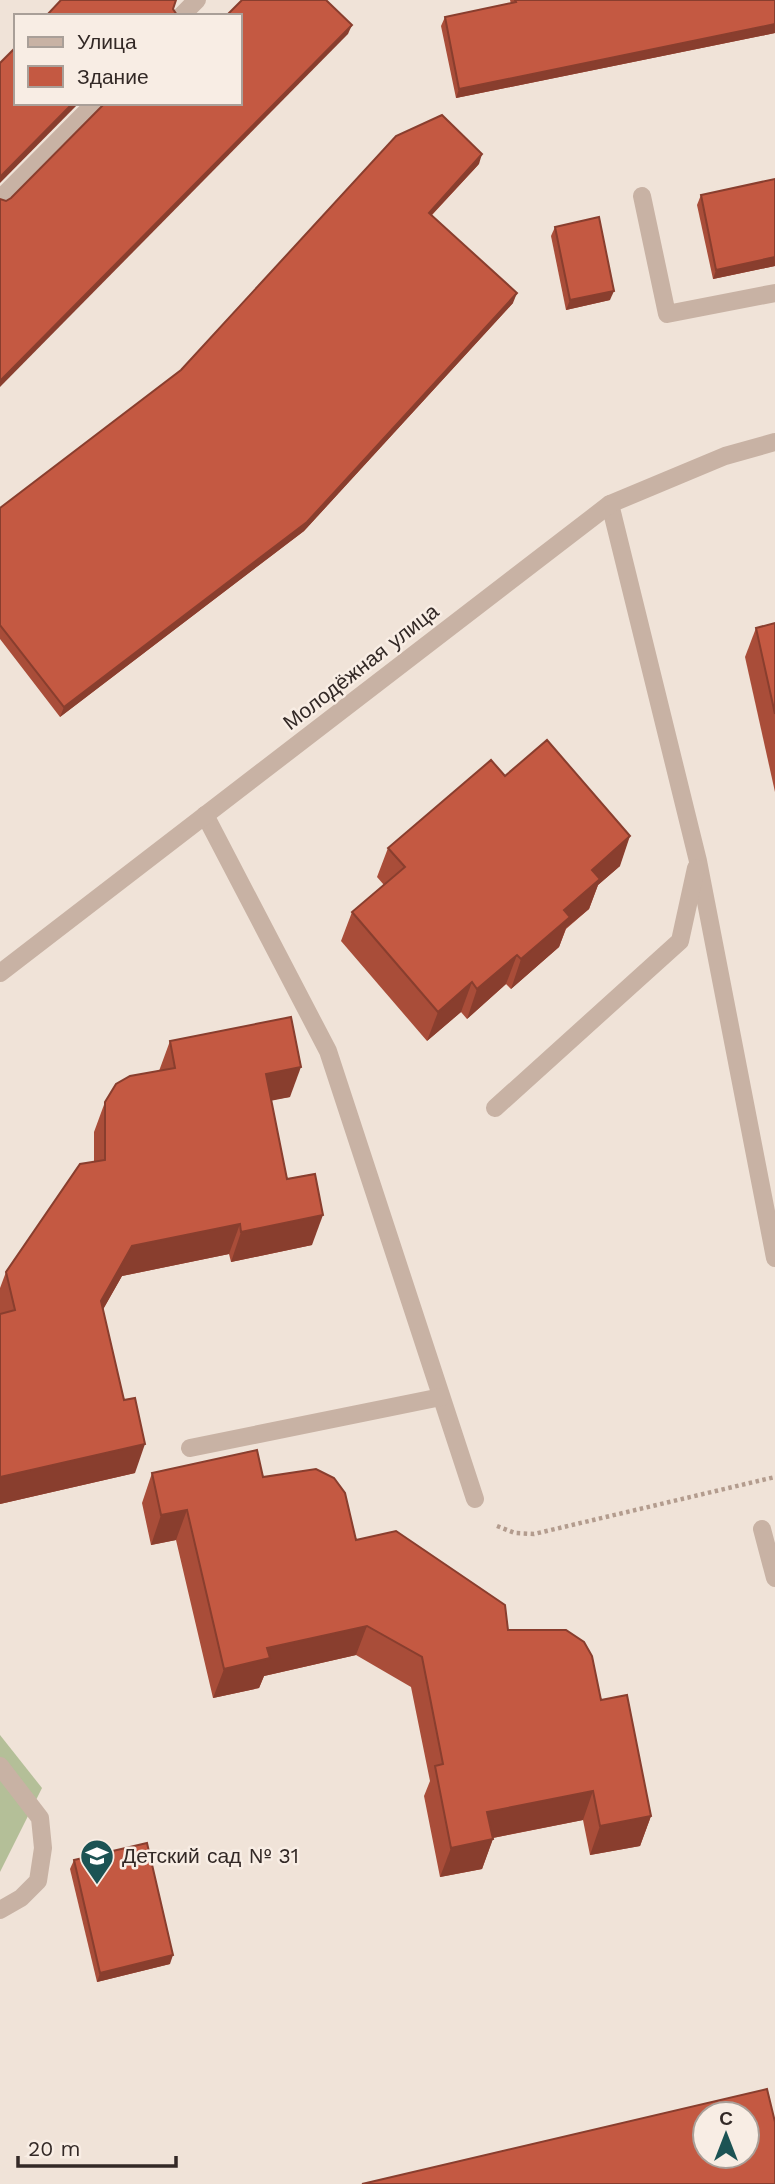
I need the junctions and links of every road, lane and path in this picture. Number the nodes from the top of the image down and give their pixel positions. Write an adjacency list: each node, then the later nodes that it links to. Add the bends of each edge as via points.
1 (197, 0): 2 (street)
2 (183, 14)
3 (93, 105): 5 (street)
4 (642, 196): 6 (street, via 667,314)
5 (0, 199)
6 (775, 293)
7 (775, 442): 8 (street, Молодёжная улица, via 725,456)
8 (610, 504): 9 (street, Молодёжная улица); 10 (street)
9 (205, 815): 11 (street, Молодёжная улица); 14 (street, via 328,1051)
10 (698, 861): 12 (street, via 680,941); 13 (street)
11 (0, 973)
12 (495, 1108)
13 (775, 1258)
14 (441, 1397): 15 (street); 17 (street)
15 (190, 1448)
16 (775, 1477): 17 (path, via 534,1534 515,1533 489,1523)
17 (475, 1499)
18 (762, 1529): 19 (street)
19 (775, 1578)
20 (0, 1766): 21 (street, via 40,1818 43,1849 38,1881)
21 (0, 1910)

